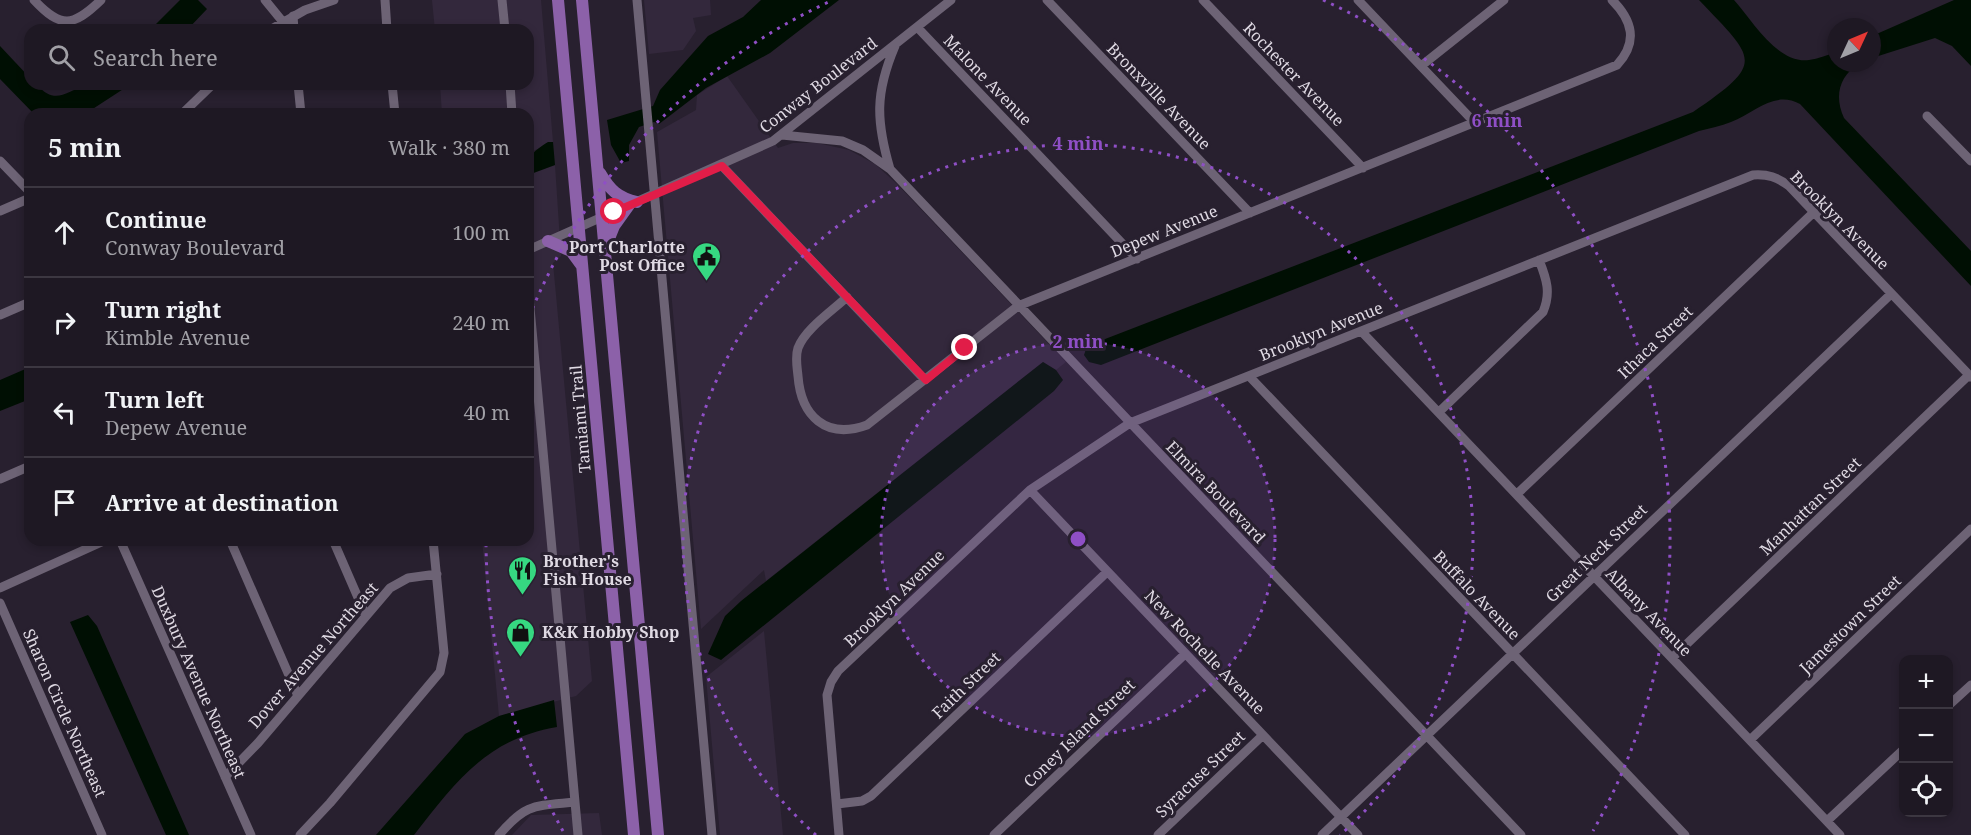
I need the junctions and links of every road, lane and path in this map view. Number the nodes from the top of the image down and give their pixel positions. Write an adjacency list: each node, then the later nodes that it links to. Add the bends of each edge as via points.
1 (34, 0): 2 (street, via 64,22 84,16)
2 (100, 0)
3 (265, 0): 21 (street)
4 (334, 0): 19 (street)
5 (385, 0): 24 (street)
6 (502, 0): 25 (street)
7 (549, 0): 20 (main road)
8 (558, 0): 20 (main road, Tamiami Trail)
9 (582, 0): 18 (main road)
10 (589, 0): 18 (main road)
11 (637, 0): 47 (street)
12 (951, 0): 26 (street, Conway Boulevard)
13 (1047, 0): 52 (street, Bronxville Avenue)
14 (1203, 0): 43 (street, Rochester Avenue)
15 (1358, 0): 28 (street)
16 (1504, 0): 28 (street)
17 (1612, 0): 38 (street, Depew Avenue, via 1628,18 1632,30 1626,56 1617,65)
18 (583, 14): 45 (main road)
19 (293, 16): 21 (street); 23 (street)
20 (559, 17): 54 (main road, Tamiami Trail)
21 (283, 22): 22 (street)
22 (280, 24)
23 (294, 24)
24 (387, 24)
25 (504, 24)
26 (917, 27): 27 (street, Conway Boulevard); 58 (street, Malone Avenue)
27 (896, 44): 39 (street, Conway Boulevard); 44 (street, Elmira Boulevard, via 884,75 878,111 879,132)
28 (1421, 66): 38 (street)
29 (207, 90): 33 (street)
30 (299, 90): 34 (street)
31 (393, 90): 35 (street)
32 (510, 90): 36 (street)
33 (188, 108)
34 (300, 108)
35 (394, 108)
36 (512, 108)
37 (1927, 116): 41 (street)
38 (1476, 123): 43 (street, Depew Avenue)
39 (782, 135): 42 (street, Conway Boulevard); 44 (street, Elmira Boulevard, via 842,141)
40 (0, 160): 46 (street)
41 (1971, 161)
42 (722, 166): 47 (street, Conway Boulevard); 62 (street)
43 (1363, 168): 52 (street, Depew Avenue)
44 (890, 169): 64 (street, Elmira Boulevard)
45 (597, 170): 49 (main road, via 615,194); 53 (main road)
46 (24, 186)
47 (654, 195): 49 (street, Conway Boulevard); 111 (street)
48 (24, 201): 50 (street)
49 (633, 204): 53 (street, Conway Boulevard); 57 (main road, via 614,226)
50 (0, 211)
51 (1814, 212): 59 (street, Brooklyn Avenue, via 1779,178 1753,175); 61 (street, Brooklyn Avenue); 76 (street, Ithaca Street)
52 (1250, 213): 58 (street, Depew Avenue)
53 (602, 217): 54 (street, Conway Boulevard); 57 (main road)
54 (579, 227): 55 (street, Conway Boulevard); 60 (main road, Tamiami Trail)
55 (548, 241): 56 (street, Conway Boulevard); 60 (main road, via 571,251)
56 (534, 247)
57 (604, 250): 110 (main road)
58 (1137, 258): 64 (street, Depew Avenue)
59 (1539, 260): 66 (street, Brooklyn Avenue); 71 (street, via 1549,287 1543,312)
60 (582, 266): 109 (main road, Tamiami Trail)
61 (1891, 294): 69 (street, Brooklyn Avenue); 85 (street, Great Neck Street)
62 (847, 297): 70 (street); 70 (street, Depew Avenue, via 799,345 799,388 808,412 829,427 855,429 867,425)
63 (24, 305): 65 (street)
64 (1018, 306): 70 (street, Depew Avenue); 72 (street, Elmira Boulevard)
65 (0, 315)
66 (1361, 331): 68 (street, Brooklyn Avenue); 71 (street, Albany Avenue)
67 (534, 352): 100 (street)
68 (1249, 376): 72 (street, Brooklyn Avenue); 90 (street, Buffalo Avenue)
69 (1970, 376): 91 (street, Manhattan Street)
70 (926, 380)
71 (1439, 412): 76 (street, Albany Avenue)
72 (1130, 423): 75 (street, Brooklyn Avenue); 96 (street, Elmira Boulevard)
73 (24, 469): 74 (street)
74 (0, 479)
75 (1030, 490): 83 (street, New Rochelle Avenue); 101 (street, Brooklyn Avenue, via 831,682 827,695)
76 (1516, 494): 85 (street, Albany Avenue)
77 (1971, 529): 97 (street, Jamestown Street)
78 (93, 546): 86 (street)
79 (123, 546): 99 (street, Duxbury Avenue Northeast)
80 (233, 546): 93 (street)
81 (336, 546): 88 (street)
82 (434, 546): 84 (street)
83 (1107, 572): 89 (street, New Rochelle Avenue); 101 (street, Faith Street, via 871,796)
84 (436, 574): 88 (street, Dover Avenue Northeast, via 398,582); 106 (street, via 444,652 440,672)
85 (1594, 576): 90 (street, Great Neck Street); 91 (street, Albany Avenue)
86 (0, 588)
87 (0, 603): 104 (street, Sharon Circle Northeast)
88 (366, 616): 93 (street, Dover Avenue Northeast)
89 (1185, 654): 95 (street, New Rochelle Avenue); 113 (street, Coney Island Street)
90 (1512, 654): 96 (street, Great Neck Street); 118 (street, Buffalo Avenue)
91 (1672, 658): 97 (street, Albany Avenue)
92 (1971, 685): 94 (street)
93 (298, 696): 99 (street, Dover Avenue Northeast)
94 (1953, 701)
95 (1263, 735): 102 (street, New Rochelle Avenue); 114 (street, Syracuse Street)
96 (1426, 735): 102 (street, Great Neck Street); 117 (street, Elmira Boulevard)
97 (1750, 740): 103 (street, Albany Avenue)
98 (1899, 754): 103 (street)
99 (225, 777): 105 (street, Duxbury Avenue Northeast)
100 (575, 802): 107 (street, via 528,808); 108 (street)
101 (837, 804): 112 (street, Brooklyn Avenue)
102 (1341, 817): 115 (street, Great Neck Street); 116 (street, New Rochelle Avenue)
103 (1827, 821): 119 (street, Albany Avenue)
104 (102, 835)
105 (251, 835)
106 (300, 835)
107 (499, 835)
108 (578, 835)
109 (634, 835)
110 (658, 835)
111 (712, 835)
112 (839, 835)
113 (994, 835)
114 (1158, 835)
115 (1322, 835)
116 (1358, 835)
117 (1521, 835)
118 (1684, 835)
119 (1840, 835)

